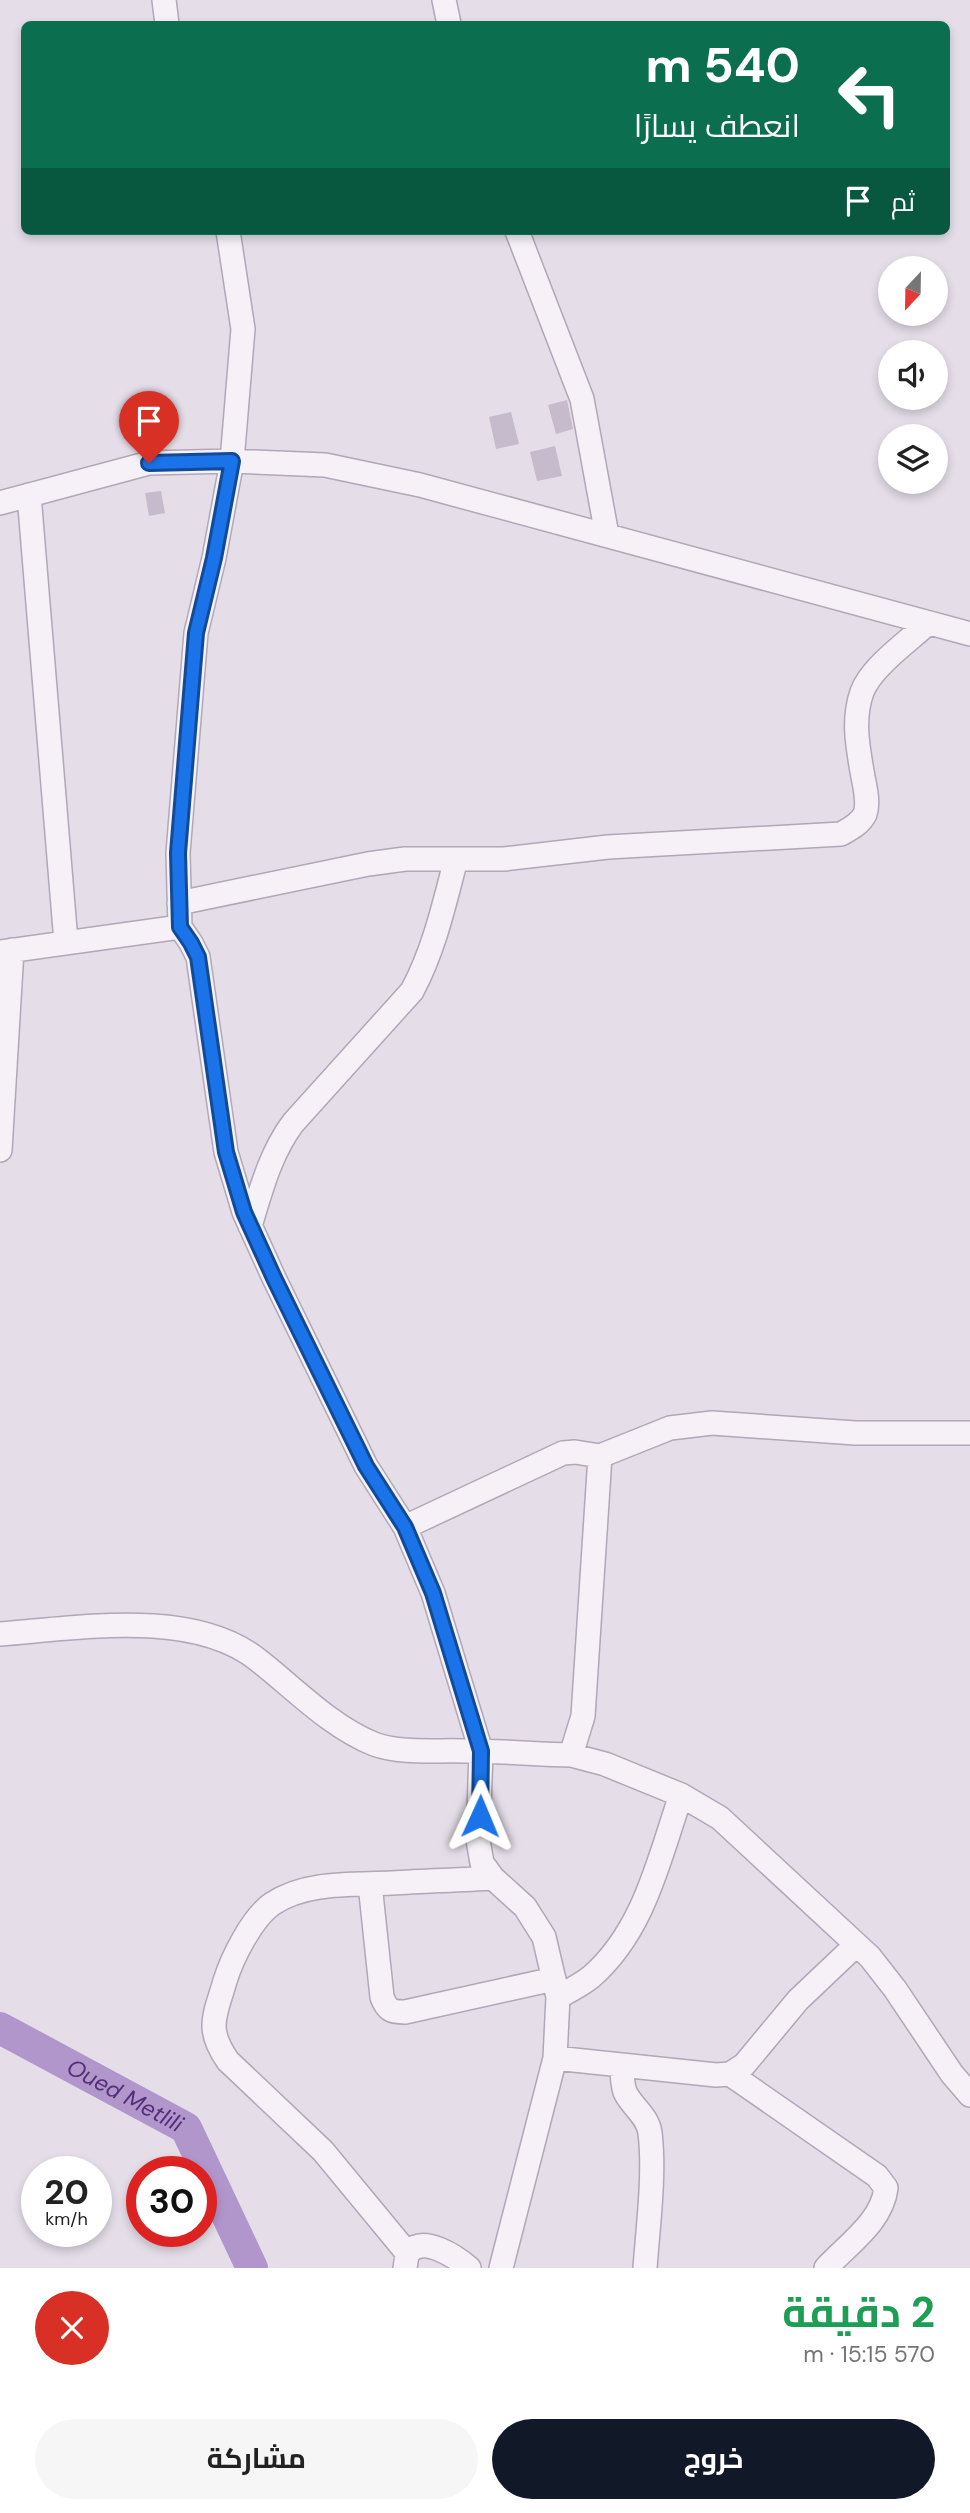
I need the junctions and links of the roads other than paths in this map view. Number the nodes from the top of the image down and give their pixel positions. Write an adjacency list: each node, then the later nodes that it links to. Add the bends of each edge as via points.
1 (164, 0): 3 (street)
2 (444, 0): 4 (street)
3 (167, 21)
4 (448, 21)
5 (229, 235): 7 (street, via 243,330)
6 (519, 235): 10 (street, via 582,399)
7 (232, 461): 8 (street, via 149,463); 10 (street, via 325,465 420,485); 14 (street, via 196,633 178,853)
8 (29, 495): 9 (street); 16 (street)
9 (0, 503)
10 (607, 536): 11 (street)
11 (928, 623): 12 (street); 13 (street, via 863,689 856,736 865,812 856,825 841,834)
12 (970, 634)
13 (456, 859): 14 (street, via 368,864); 19 (street, via 437,933 412,991 280,1140)
14 (179, 902): 15 (street)
15 (180, 927): 16 (street); 19 (street, via 198,957 226,1152)
16 (66, 942): 17 (street)
17 (6, 951): 18 (street)
18 (0, 1150)
19 (250, 1226): 22 (street, via 366,1466)
20 (970, 1433): 21 (street, via 855,1433 712,1423 670,1428)
21 (600, 1456): 22 (street, via 564,1453); 25 (street, via 583,1716)
22 (405, 1527): 24 (street, via 433,1593)
23 (0, 1634): 24 (street, via 155,1625 191,1629 219,1637 257,1658 297,1694 376,1745)
24 (481, 1751): 25 (street); 27 (street, via 478,1840 482,1863)
25 (570, 1755): 26 (street, via 605,1763)
26 (681, 1796): 29 (street, via 720,1818); 30 (street, via 639,1916 616,1951 589,1978)
27 (494, 1878): 28 (street); 30 (street, via 525,1907 544,1937)
28 (370, 1884): 30 (street, via 382,1997 392,2012); 35 (street, via 299,1891 271,1905 249,1931 228,1971 212,2026 216,2045 228,2061 323,2151)
29 (856, 1945): 33 (street, via 797,2000 744,2065); 34 (street, via 895,1989)
30 (556, 1988): 31 (street)
31 (555, 2057): 32 (street); 37 (street)
32 (622, 2066): 33 (street); 38 (street, via 626,2094 650,2132)
33 (730, 2074): 39 (street, via 877,2176 886,2188 877,2215)
34 (970, 2095)
35 (406, 2261): 36 (street, via 417,2247 431,2246)
36 (469, 2268)
37 (501, 2268)
38 (645, 2268)
39 (826, 2268)

